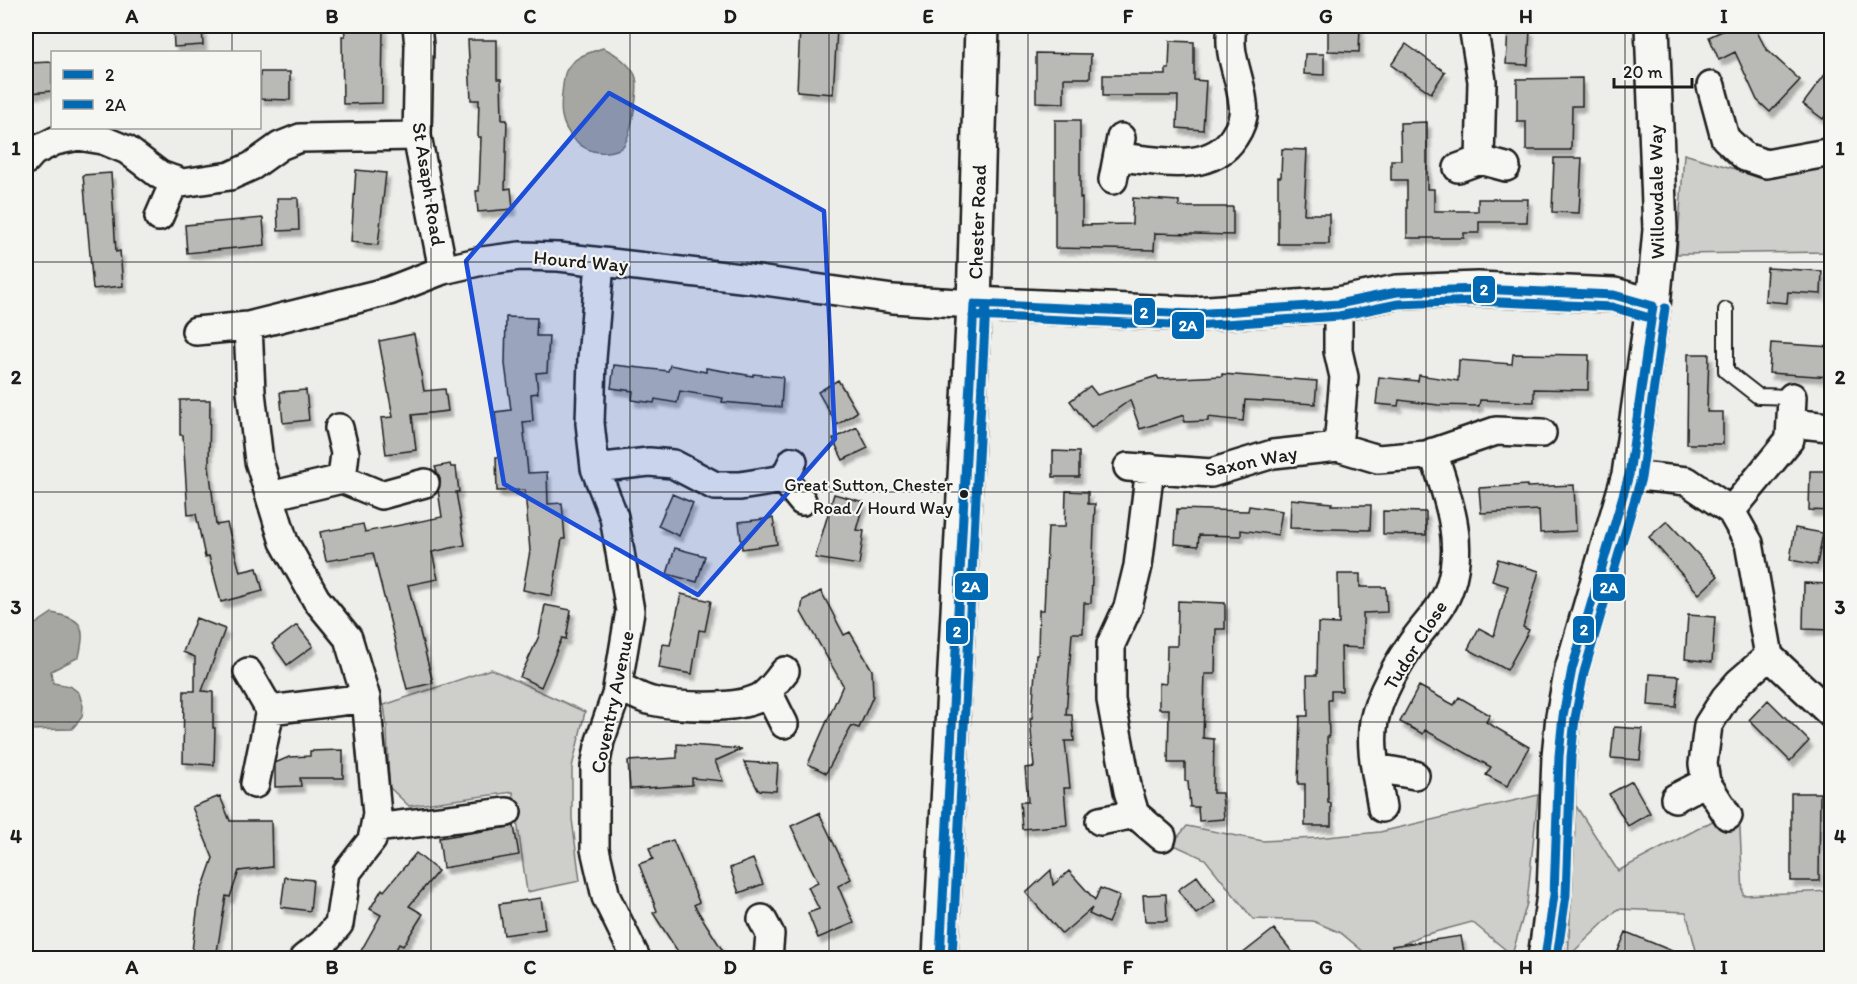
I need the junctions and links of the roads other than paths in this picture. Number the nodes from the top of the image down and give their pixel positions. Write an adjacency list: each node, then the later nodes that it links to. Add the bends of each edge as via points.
1 (417, 26): 7 (street, St Asaph Road)
2 (982, 26): 16 (street, Chester Road)
3 (1232, 26): 9 (street, via 1231,56 1244,105 1241,125 1229,145 1209,160 1180,163)
4 (1473, 26): 11 (street, via 1482,81)
5 (1652, 26): 18 (street, Willowdale Way, via 1660,230)
6 (1711, 86): 8 (street, via 1725,138 1744,157 1766,164)
7 (417, 136): 12 (street, via 300,138 230,176 182,183); 15 (street, St Asaph Road)
8 (1832, 152)
9 (1117, 158)
10 (26, 160): 12 (street, via 55,141 78,136 103,140 127,150 160,175)
11 (1482, 165)
12 (175, 180): 13 (street)
13 (159, 217)
14 (600, 263): 15 (street, Hourd Way, via 520,256); 16 (street, Hourd Way, via 893,299); 28 (street, Coventry Avenue, via 590,423)
15 (442, 270): 20 (street, Hourd Way, via 389,291)
16 (974, 304): 17 (street, via 1194,314); 58 (street, Chester Road)
17 (1338, 304): 18 (street, via 1397,292 1478,289 1614,295); 26 (street, via 1338,351 1344,377)
18 (1653, 306): 29 (street, Willowdale Way)
19 (1726, 310): 22 (lane, via 1726,372 1758,396)
20 (248, 326): 21 (street, Hourd Way); 32 (street, via 259,461)
21 (196, 332)
22 (1792, 410): 23 (street); 34 (street, via 1790,440)
23 (1830, 427)
24 (339, 428): 30 (street, via 345,453)
25 (1542, 433): 27 (street, Saxon Way, via 1496,431)
26 (1338, 447): 27 (street, Saxon Way, via 1378,459); 51 (street, Saxon Way, via 1273,454 1211,473 1139,467 1138,566 1128,607 1111,644 1111,700)
27 (1433, 452): 44 (street, Tudor Close, via 1452,514 1456,550 1451,586 1386,688 1374,720)
28 (596, 468): 33 (street, via 649,462 673,464 715,486 740,486 788,470); 38 (street, Coventry Avenue, via 614,517 630,611)
29 (1629, 475): 34 (street, via 1687,481); 59 (street, Willowdale Way, via 1572,669 1563,716 1554,895)
30 (342, 479): 31 (street, via 381,495); 32 (street)
31 (425, 483)
32 (270, 496): 40 (street, via 284,542 316,599 348,638)
33 (802, 501)
34 (1731, 511): 35 (street, via 1749,543)
35 (1769, 656): 42 (street); 46 (street, via 1738,682 1708,725 1703,764)
36 (785, 671): 39 (street)
37 (248, 672): 41 (street)
38 (618, 686): 39 (street, via 650,701 695,707 757,699); 57 (street, Coventry Avenue, via 595,767 595,849 606,897)
39 (768, 692): 43 (street)
40 (366, 698): 41 (street); 54 (street)
41 (270, 710): 47 (street)
42 (1832, 716)
43 (784, 724)
44 (1376, 768): 45 (street); 49 (street, Tudor Close)
45 (1415, 775)
46 (1706, 782): 48 (street); 52 (street)
47 (255, 784)
48 (1675, 798)
49 (1382, 808)
50 (507, 812): 54 (street)
51 (1135, 814): 53 (street); 55 (street)
52 (1728, 816)
53 (1100, 821)
54 (375, 828): 56 (street, via 372,840 347,872 339,924)
55 (1162, 837)
56 (303, 958)
57 (636, 958)
58 (940, 958)
59 (1545, 958)

